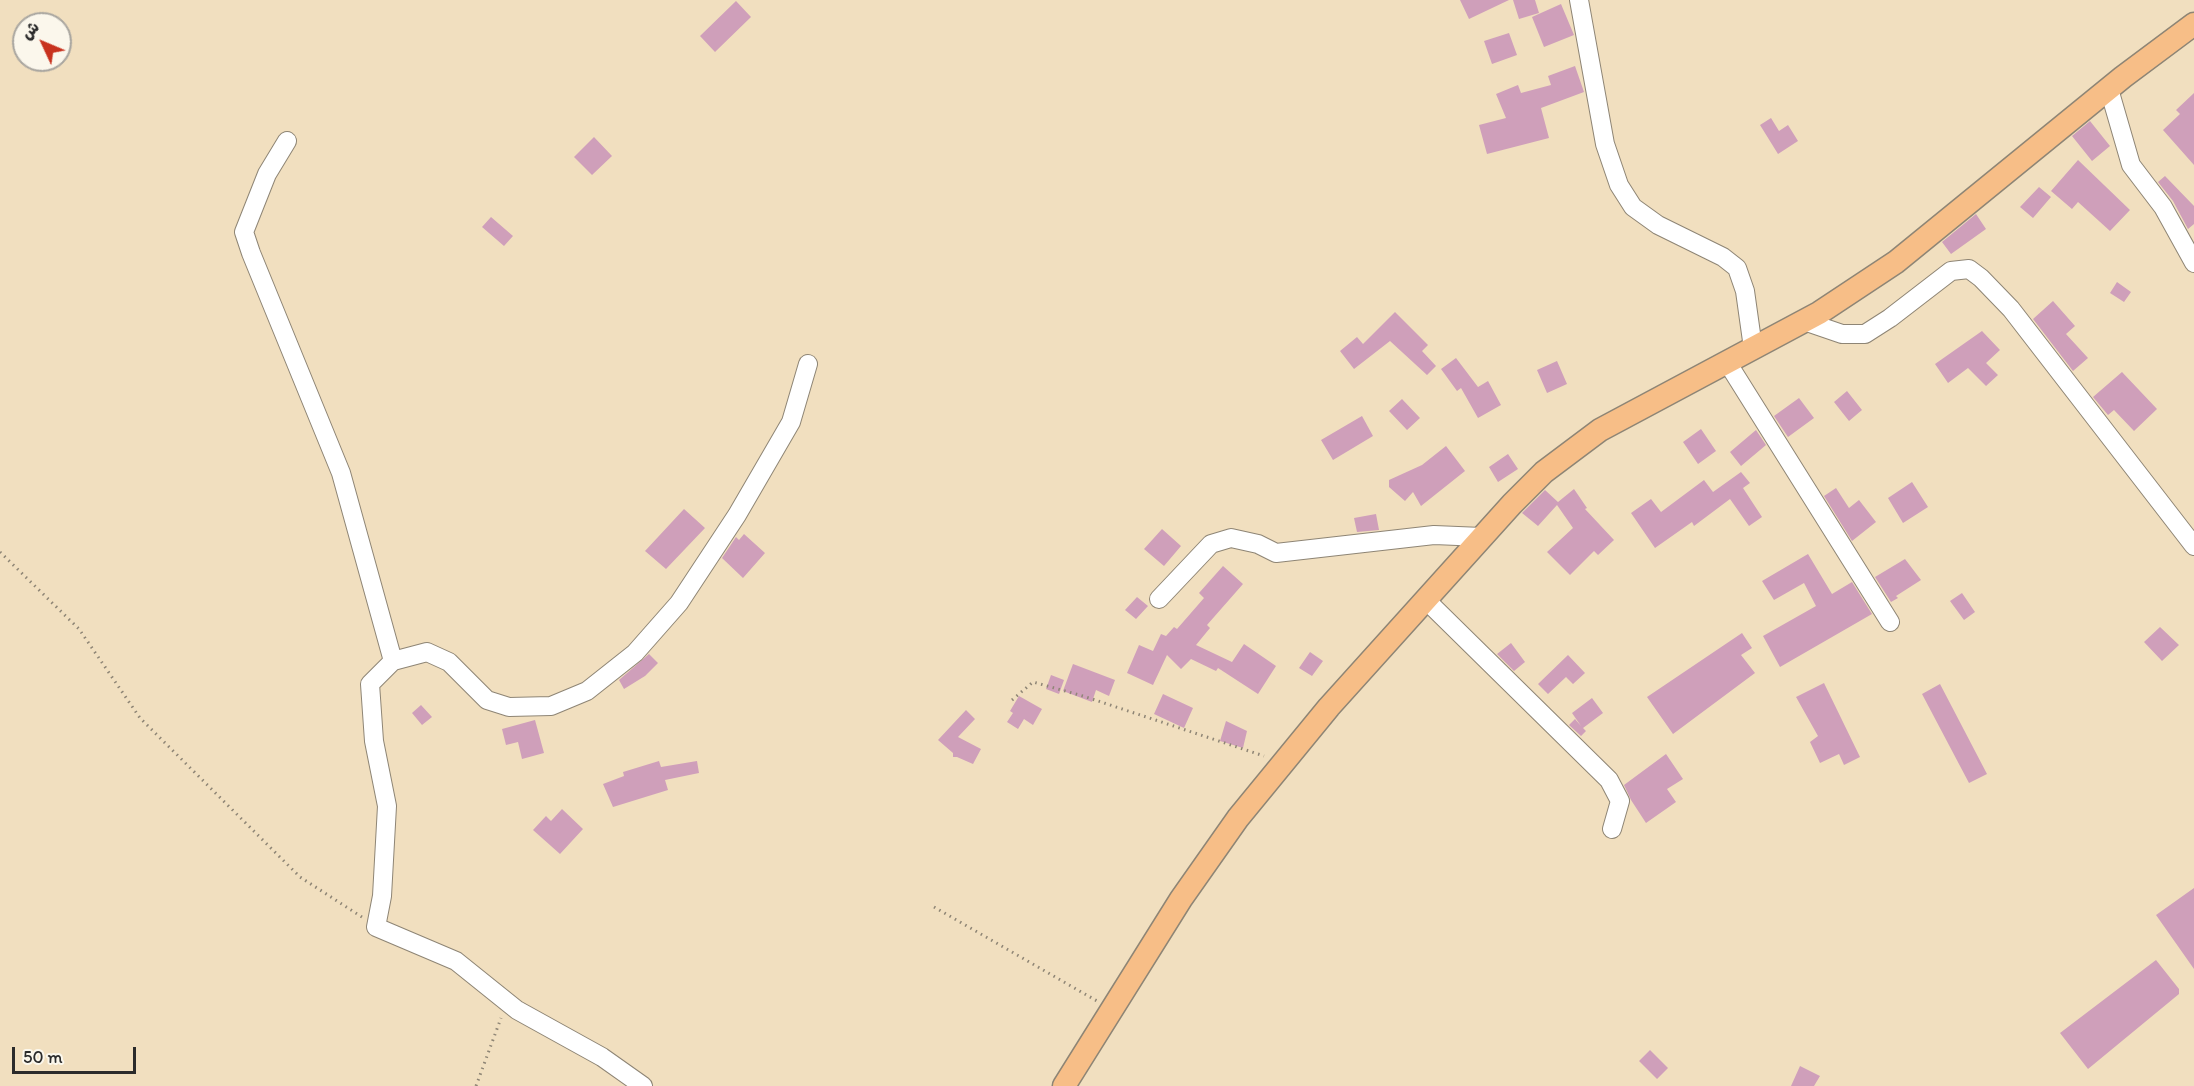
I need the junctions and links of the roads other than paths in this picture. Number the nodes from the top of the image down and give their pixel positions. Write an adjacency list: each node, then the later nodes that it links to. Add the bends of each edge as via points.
1 (1579, 0): 7 (street, via 1605,144 1619,185 1633,207 1658,225 1737,268 1745,291)
2 (2194, 24): 3 (main road)
3 (2109, 89): 5 (street, via 2131,165 2163,207); 6 (main road, via 1896,262)
4 (287, 141): 15 (street, via 267,174 244,232 341,473)
5 (2194, 263)
6 (1804, 321): 7 (main road); 11 (street, via 1842,334 1865,334 1951,270 1969,269 2010,309)
7 (1753, 348): 8 (main road)
8 (1727, 362): 10 (main road, via 1600,430 1544,472); 14 (street)
9 (808, 364): 15 (street, via 791,422 737,515 685,593 635,653 587,691 551,706 509,707 487,700 449,662 427,652)
10 (1482, 537): 12 (street, via 1434,535 1276,553 1231,538 1211,543); 13 (main road)
11 (2194, 546)
12 (1159, 599)
13 (1426, 600): 16 (street, via 1609,780 1620,801); 18 (main road, via 1329,706 1238,818 1180,899)
14 (1890, 622)
15 (393, 661): 17 (street, via 370,684 374,741 387,806 382,896 376,927 456,961 517,1010 602,1057)
16 (1612, 829)
17 (643, 1086)
18 (1064, 1086)

